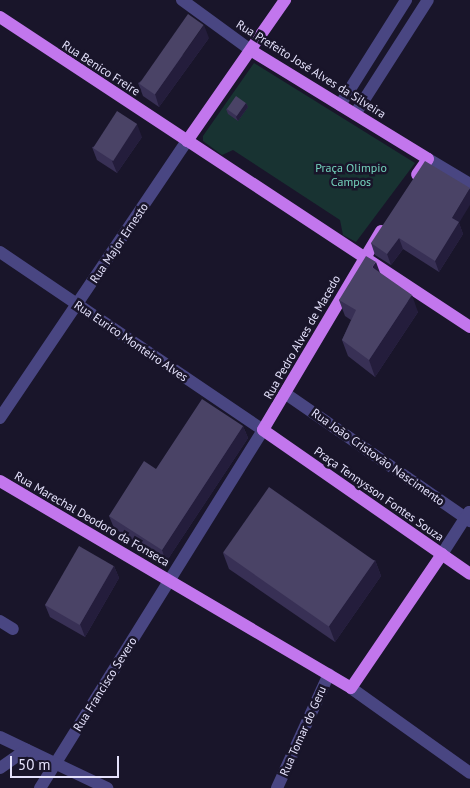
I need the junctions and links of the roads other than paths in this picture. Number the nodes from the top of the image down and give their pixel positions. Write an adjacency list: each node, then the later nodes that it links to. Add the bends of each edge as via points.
1 (182, 0): 6 (street, Rua Prefeito José Alves da Silveira)
2 (285, 0): 6 (main road)
3 (406, 0): 7 (street)
4 (428, 0): 8 (street)
5 (0, 17): 9 (main road, Rua Benico Freire)
6 (252, 51): 7 (main road, Rua Prefeito José Alves da Silveira); 9 (main road)
7 (340, 105): 8 (main road, Rua Prefeito José Alves da Silveira)
8 (355, 114): 10 (main road, Rua Prefeito José Alves da Silveira)
9 (187, 141): 15 (main road); 16 (street, Rua Major Ernesto)
10 (428, 159): 11 (main road); 12 (street)
11 (412, 184)
12 (470, 184)
13 (390, 217): 15 (main road)
14 (0, 252): 16 (street, Rua Eurico Monteiro Alves)
15 (363, 258): 17 (main road); 18 (main road, Rua Pedro Alves de Macedo)
16 (77, 305): 19 (street, Rua Major Ernesto); 20 (street, Rua Eurico Monteiro Alves)
17 (470, 327)
18 (286, 394): 20 (main road, Rua Pedro Alves de Macedo); 22 (street, Rua João Cristovão Nascimento)
19 (0, 418)
20 (263, 430): 23 (main road, Praça Tennysson Fontes Souza); 25 (street)
21 (0, 481): 25 (main road, Rua Marechal Deodoro da Fonseca)
22 (468, 517): 23 (street)
23 (442, 554): 24 (main road); 29 (main road, Praça Tennysson Fontes Souza)
24 (470, 574)
25 (170, 581): 28 (main road); 32 (street, Rua Francisco Severo)
26 (0, 621): 27 (street)
27 (13, 629)
28 (329, 674): 29 (main road); 37 (street, Rua Tomar do Geru)
29 (351, 688): 34 (street)
30 (0, 737): 31 (street)
31 (26, 750): 32 (street); 33 (street)
32 (54, 764): 35 (street, Rua Francisco Severo); 36 (street)
33 (0, 768)
34 (470, 773)
35 (40, 788)
36 (107, 788)
37 (277, 788)

